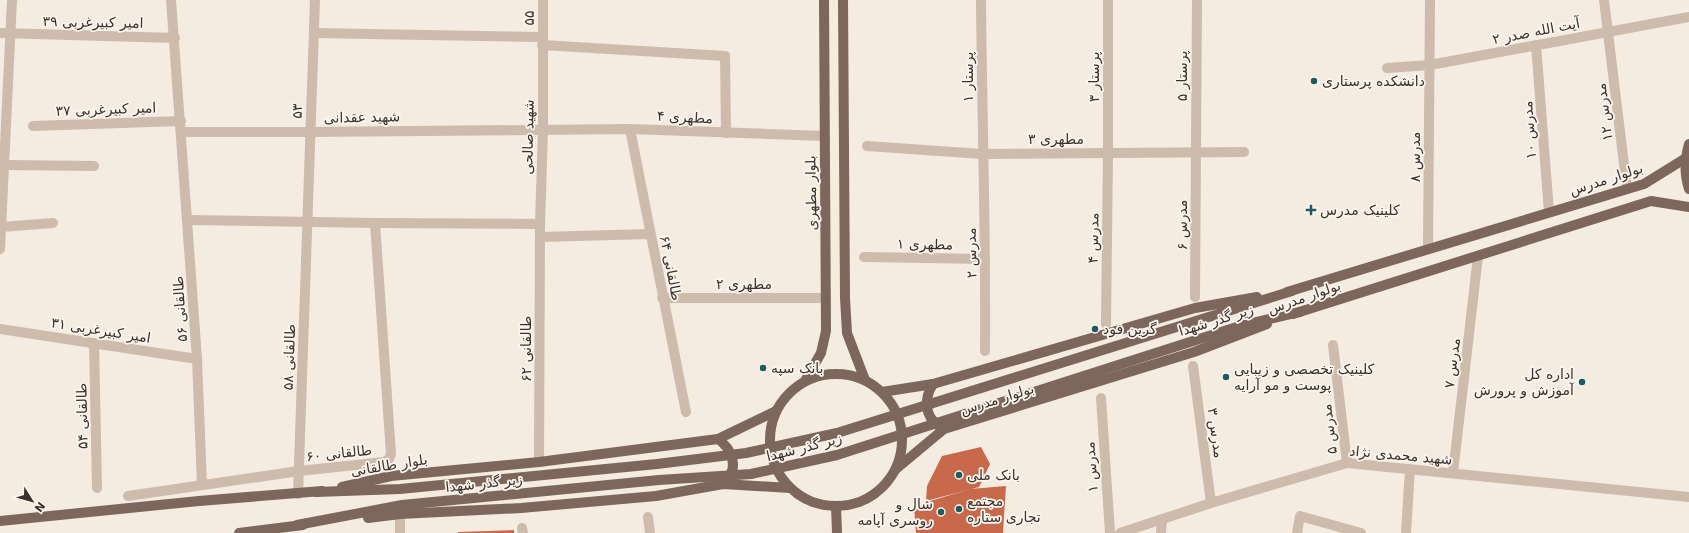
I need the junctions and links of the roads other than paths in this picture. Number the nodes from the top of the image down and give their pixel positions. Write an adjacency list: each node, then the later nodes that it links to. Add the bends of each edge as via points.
1 (12, 0): 16 (street)
2 (171, 0): 17 (street, طالقانی ۵۶)
3 (315, 0): 15 (street, ۵۳)
4 (543, 0): 18 (street, ۵۵)
5 (824, 0): 29 (main road, بلوار مطهری)
6 (843, 0): 68 (main road, via 847,333)
7 (981, 0): 35 (street, پرستار ۱)
8 (1108, 0): 34 (street, پرستار ۳)
9 (1197, 0): 32 (street, پرستار ۵)
10 (1430, 0): 20 (street, مدرس ۸)
11 (1604, 0): 13 (street, مدرس ۱۲)
12 (1689, 17): 13 (street, آیت الله صدر ۲)
13 (1608, 32): 19 (street, آیت الله صدر ۲); 39 (street, مدرس ۱۲)
14 (0, 33): 16 (street, امیر کبیرغربی ۳۹)
15 (314, 33): 18 (street); 27 (street, ۵۳)
16 (11, 34): 17 (street, امیر کبیرغربی ۳۹); 22 (street)
17 (174, 38): 24 (street, طالقانی ۵۶)
18 (542, 41): 25 (street, شهید صالحی); 28 (street, via 725,56)
19 (1536, 45): 20 (street, آیت الله صدر ۲); 42 (street, مدرس ۱۰)
20 (1430, 65): 21 (street, آیت الله صدر ۲); 52 (street, مدرس ۸)
21 (1387, 68)
22 (3, 126): 37 (street)
23 (33, 126): 24 (street, امیر کبیرغربی ۳۷)
24 (181, 126): 27 (street, شهید عقدانی); 43 (street, طالقانی ۵۶)
25 (543, 129): 26 (street, مطهری ۴); 27 (street, شهید عقدانی); 47 (street, شهید صالحی)
26 (630, 129): 28 (street, مطهری ۴); 49 (street, طالقانی ۶۴)
27 (310, 132): 44 (street, ۵۳)
28 (726, 133): 29 (street, مطهری ۴)
29 (824, 136): 59 (main road, بلوار مطهری)
30 (1689, 144): 36 (main road)
31 (867, 146): 35 (street, مطهری ۳)
32 (1196, 152): 33 (street, مطهری ۳); 34 (street, مطهری ۳); 57 (street, مدرس ۶)
33 (1244, 152)
34 (1108, 153): 35 (street, مطهری ۳); 61 (street, مدرس ۴)
35 (982, 154): 55 (street, مدرس ۲)
36 (1686, 158): 39 (main road, بولوار مدرس, via 1644,184); 40 (main road, via 1685,171)
37 (4, 165): 38 (street); 48 (street)
38 (94, 166)
39 (1627, 189): 42 (main road, بولوار مدرس)
40 (1689, 189)
41 (1689, 207): 53 (main road, بولوار مدرس, via 1651,201)
42 (1549, 212): 52 (main road, بولوار مدرس)
43 (188, 220): 44 (street); 66 (street, طالقانی ۵۶)
44 (307, 222): 46 (street); 81 (street, طالقانی ۵۸)
45 (53, 223): 48 (street)
46 (375, 224): 47 (street); 81 (street, طالقانی ۶۰, via 391,454 384,462)
47 (540, 224): 50 (street, شهید صالحی)
48 (1, 227): 51 (street)
49 (650, 234): 50 (street); 58 (street, طالقانی ۶۴)
50 (540, 237): 77 (street, طالقانی ۶۲)
51 (0, 249)
52 (1428, 249): 56 (main road, بولوار مدرس)
53 (1478, 256): 60 (main road, بولوار مدرس); 82 (street, مدرس ۷)
54 (864, 257): 55 (street, مطهری ۱)
55 (986, 259): 65 (street, مدرس ۲)
56 (1292, 291): 70 (main road, بولوار مدرس, via 1195,308); 87 (main road, زیر گذر شهدا, via 837,433 746,453 650,465 400,489)
57 (1195, 297)
58 (662, 298): 59 (street, مطهری ۲); 74 (street, طالقانی ۶۴)
59 (826, 298): 69 (main road, بلوار مطهری, via 826,331 821,354)
60 (1300, 312): 75 (main road, بولوار مدرس, via 1194,352); 97 (main road, زیر گذر شهدا, via 1243,324 837,455 751,474 659,480 402,505)
61 (1106, 324)
62 (0, 329): 63 (street, امیر کبیرغربی ۳۱)
63 (94, 343): 66 (street, امیر کبیرغربی ۳۱); 85 (street, طالقانی ۵۴)
64 (1333, 345): 78 (street, مدرس ۵)
65 (985, 351)
66 (197, 359): 84 (street, طالقانی ۵۶)
67 (1193, 366): 91 (street, مدرس ۳)
68 (865, 380): 69 (main road, via 845,374 825,374); 71 (main road)
69 (805, 381): 73 (main road, via 788,394)
70 (933, 384): 71 (main road, بولوار مدرس); 75 (main road, via 926,400 927,410 936,425)
71 (882, 392): 79 (main road, via 894,408 901,428 902,449)
72 (1101, 398): 102 (street, مدرس ۱)
73 (776, 411): 76 (main road, بلوار طالقانی); 86 (main road, via 770,431 770,452 777,471)
74 (686, 412)
75 (944, 429): 79 (main road, بولوار مدرس)
76 (722, 441): 77 (main road, بلوار طالقانی); 83 (main road, via 733,460)
77 (539, 462): 87 (main road, بلوار طالقانی, via 391,476)
78 (1347, 463): 80 (street, شهید محمدی نژاد); 91 (street, شهید محمدی نژاد)
79 (896, 469): 92 (main road, via 872,496 855,504)
80 (1410, 469): 82 (street, شهید محمدی نژاد); 107 (street)
81 (299, 471): 84 (street, طالقانی ۶۰); 88 (street, طالقانی ۵۸)
82 (1453, 473): 90 (street, شهید محمدی نژاد)
83 (726, 481): 86 (main road); 93 (main road, via 656,496 528,508)
84 (202, 485): 89 (street, طالقانی ۶۰)
85 (97, 488)
86 (790, 488): 92 (main road, via 804,498)
87 (316, 492): 88 (main road, بلوار طالقانی)
88 (298, 494): 96 (main road, بلوار طالقانی)
89 (128, 496)
90 (1689, 497)
91 (1212, 503): 95 (street, شهید محمدی نژاد)
92 (836, 506): 101 (main road)
93 (400, 514): 97 (main road); 99 (street)
94 (648, 517): 100 (street)
95 (1162, 519): 103 (street, شهید محمدی نژاد); 104 (street)
96 (0, 521)
97 (297, 525): 98 (main road)
98 (239, 533)
99 (400, 533)
100 (650, 533)
101 (837, 533)
102 (1110, 533)
103 (1120, 533)
104 (1161, 533)
105 (1297, 533): 106 (street, via 1300,516)
106 (1361, 533)
107 (1406, 533)

